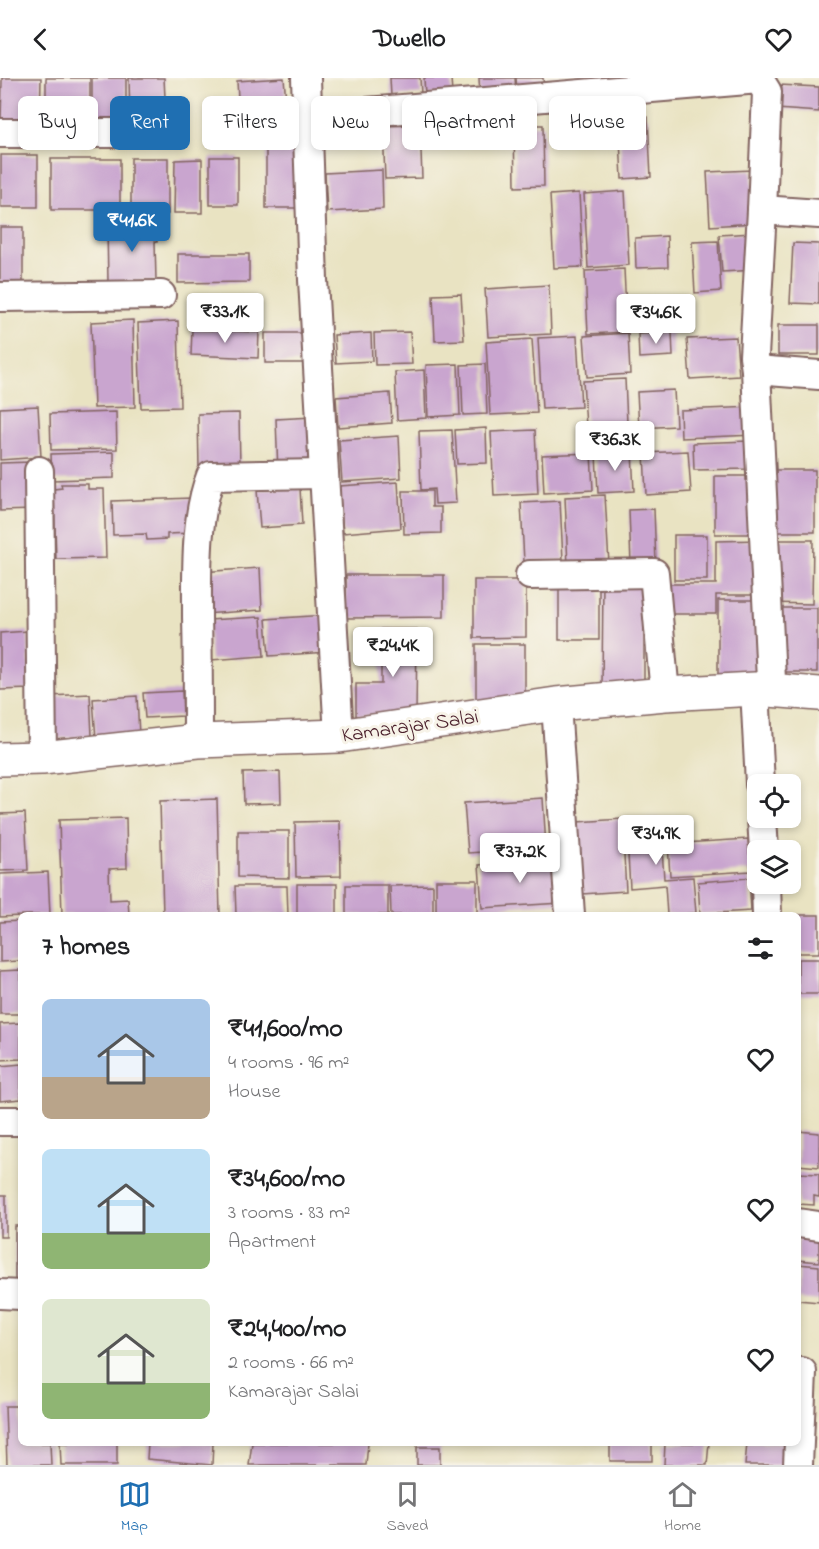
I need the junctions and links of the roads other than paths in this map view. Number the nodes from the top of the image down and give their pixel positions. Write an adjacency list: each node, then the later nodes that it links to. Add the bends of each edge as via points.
1 (306, 78): 2 (street)
2 (308, 117): 5 (street, via 759,79 767,92); 12 (street)
3 (0, 133): 4 (street)
4 (110, 133)
5 (762, 210): 6 (street); 9 (street)
6 (819, 214)
7 (161, 295): 8 (street)
8 (0, 297)
9 (756, 370): 10 (street); 14 (street, via 771,680)
10 (819, 375)
11 (39, 471): 20 (street)
12 (324, 474): 18 (street); 19 (street, via 211,476 202,512 197,570)
13 (530, 575): 15 (street, via 654,573)
14 (762, 690): 15 (main road, Kamarajar Salai); 16 (main road, Kamarajar Salai); 22 (street)
15 (665, 694): 17 (main road, Kamarajar Salai)
16 (819, 694)
17 (556, 704): 18 (main road, Kamarajar Salai); 24 (street)
18 (339, 736): 19 (main road, Kamarajar Salai)
19 (198, 741): 20 (main road, Kamarajar Salai)
20 (42, 758): 21 (main road, Kamarajar Salai)
21 (0, 759)
22 (760, 774)
23 (766, 894): 25 (street)
24 (570, 912)
25 (767, 912)
26 (0, 1121): 27 (street)
27 (18, 1121)
28 (801, 1223): 29 (street)
29 (819, 1226)
30 (0, 1294): 31 (street)
31 (18, 1295)
32 (806, 1372): 33 (street)
33 (801, 1430)
34 (800, 1446): 35 (street)
35 (798, 1465)

